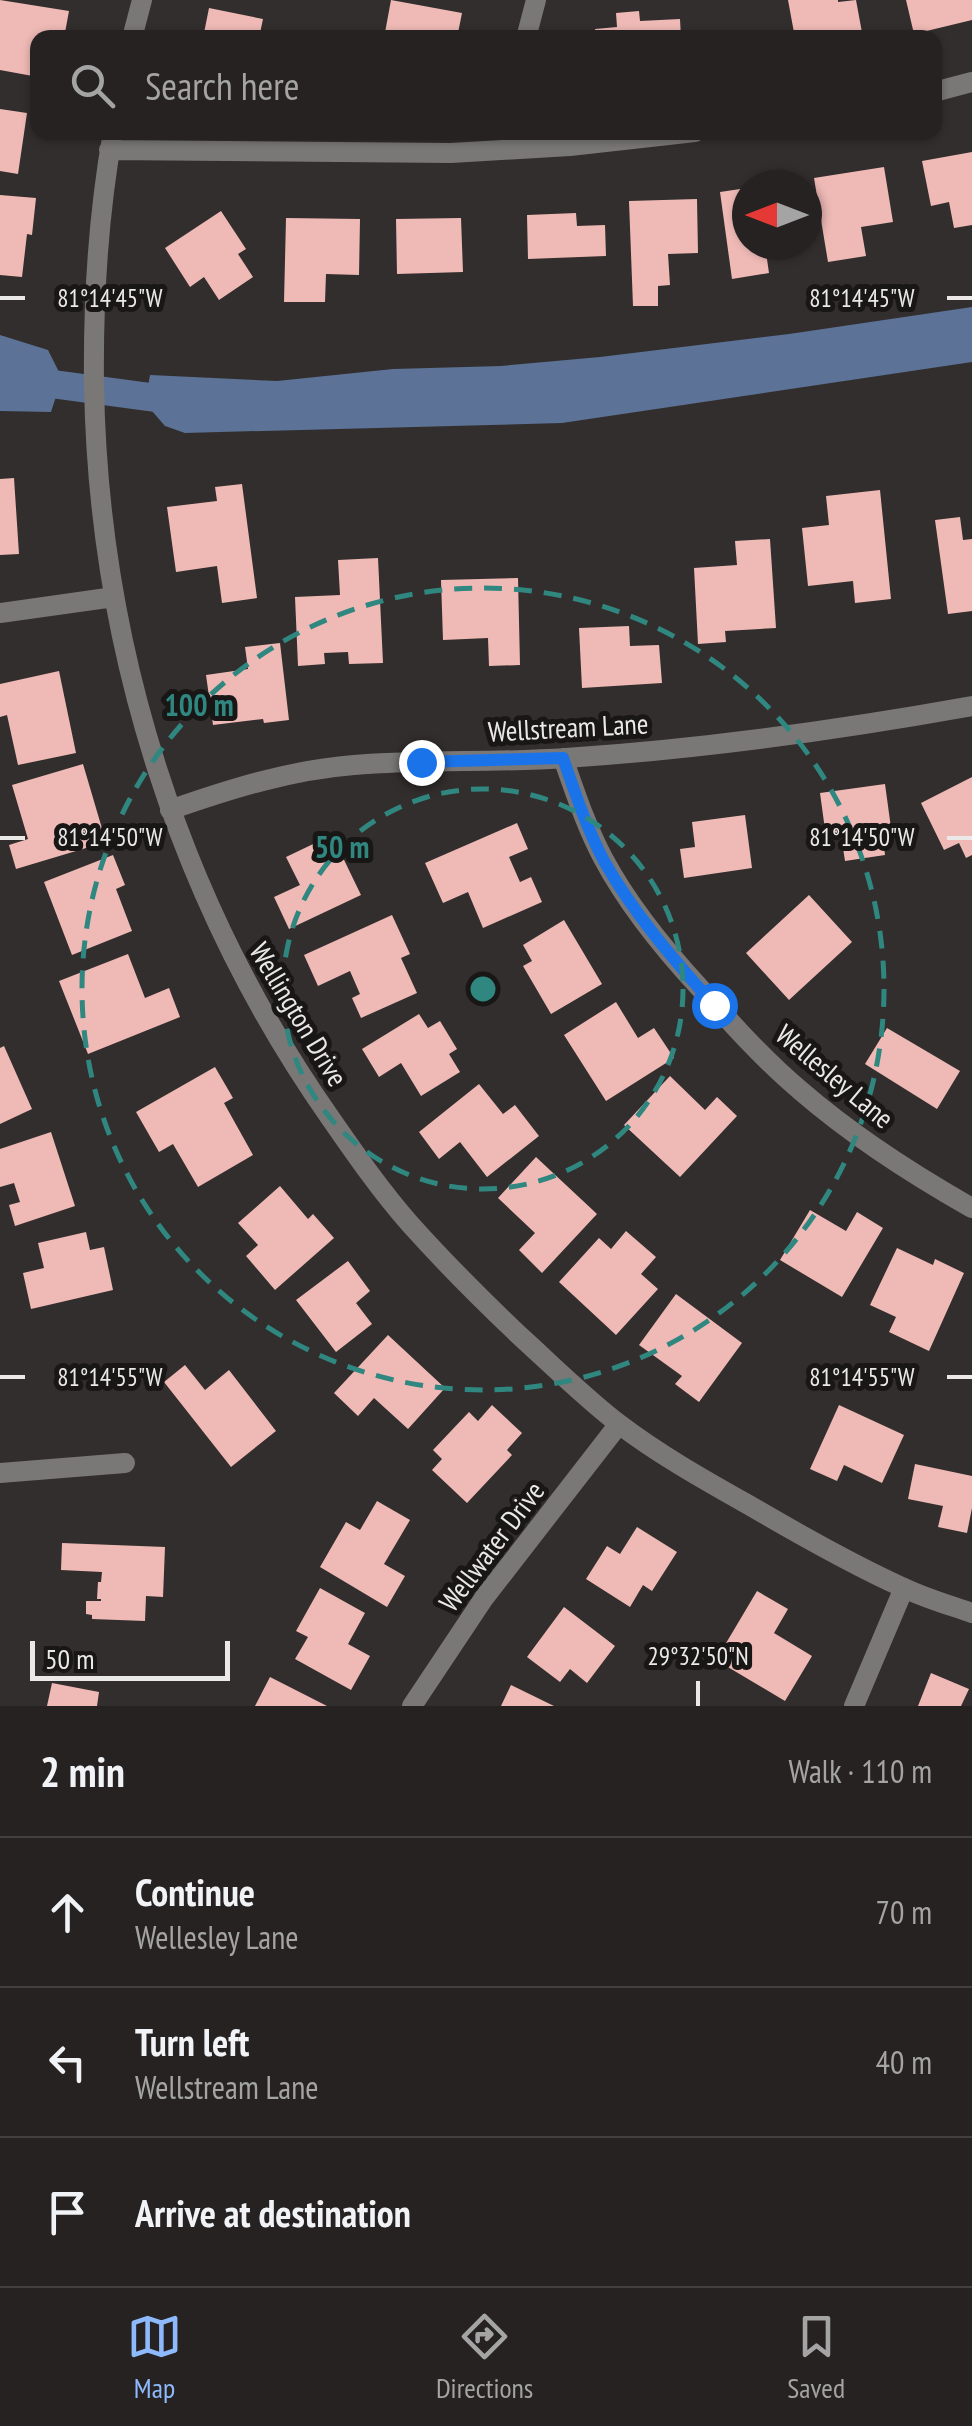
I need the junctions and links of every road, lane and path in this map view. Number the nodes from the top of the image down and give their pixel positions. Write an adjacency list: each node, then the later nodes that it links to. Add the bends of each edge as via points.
1 (142, 0): 3 (street)
2 (536, 0): 4 (street)
3 (134, 30)
4 (528, 30)
5 (972, 82): 6 (street)
6 (942, 90)
7 (630, 140): 9 (street)
8 (111, 141): 9 (street, via 383,154); 10 (street, Wellington Drive, via 94,315 95,446)
9 (518, 141)
10 (114, 597): 11 (street); 14 (street, Wellington Drive)
11 (0, 613)
12 (972, 706): 13 (street, Wellstream Lane, via 760,739)
13 (563, 758): 14 (street, Wellstream Lane, via 352,765 261,780); 15 (street, Wellesley Lane, via 604,860 644,922 714,1005 824,1110)
14 (170, 810): 16 (street, Wellington Drive, via 252,994 370,1174 477,1296)
15 (972, 1208)
16 (619, 1424): 19 (street, Wellington Drive, via 802,1536); 21 (street, Wellwater Drive, via 484,1598)
17 (125, 1463): 18 (street)
18 (0, 1472)
19 (904, 1588): 20 (street, Wellington Drive); 22 (street)
20 (972, 1614)
21 (412, 1706)
22 (854, 1706)

